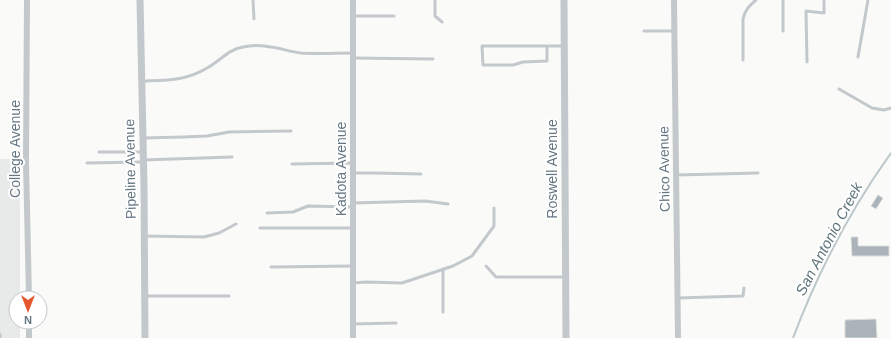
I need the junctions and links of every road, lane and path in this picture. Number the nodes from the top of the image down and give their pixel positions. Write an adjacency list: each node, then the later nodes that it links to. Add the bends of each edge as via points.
1 (27, 0): 57 (street, College Avenue, via 26,163)
2 (140, 0): 26 (street, Pipeline Avenue)
3 (253, 0): 14 (lane)
4 (353, 0): 12 (street, Kadota Avenue)
5 (435, 0): 15 (lane, via 435,16)
6 (564, 0): 20 (street, Roswell Avenue)
7 (674, 0): 17 (street, Chico Avenue)
8 (756, 0): 24 (lane, via 744,14)
9 (783, 0): 18 (lane)
10 (824, 0): 25 (lane, via 824,13 806,11)
11 (868, 0): 22 (lane)
12 (353, 16): 13 (lane); 21 (street, Kadota Avenue)
13 (394, 16)
14 (254, 19)
15 (442, 22)
16 (644, 31): 17 (lane)
17 (674, 31): 41 (street, Chico Avenue)
18 (783, 31)
19 (547, 46): 19 (lane, via 482,46 483,65 547,61); 20 (lane)
20 (564, 46): 54 (street, Roswell Avenue)
21 (353, 56): 23 (lane); 26 (lane, via 245,46 236,48 209,68 194,75 177,80); 36 (street, Kadota Avenue)
22 (858, 57)
23 (433, 59)
24 (743, 60)
25 (807, 62)
26 (142, 81): 30 (street, Pipeline Avenue)
27 (839, 88): 28 (lane, via 872,108)
28 (891, 108)
29 (291, 131): 30 (lane)
30 (143, 138): 32 (street, Pipeline Avenue)
31 (99, 152): 32 (lane)
32 (143, 152): 34 (street, Pipeline Avenue)
33 (232, 157): 34 (lane)
34 (143, 161): 35 (lane); 49 (street, Pipeline Avenue)
35 (87, 163)
36 (353, 163): 37 (lane); 38 (street, Kadota Avenue)
37 (292, 164)
38 (353, 173): 40 (lane); 43 (street, Kadota Avenue)
39 (758, 173): 41 (lane)
40 (421, 174)
41 (676, 175): 60 (street, Chico Avenue)
42 (448, 204): 43 (lane, via 425,201)
43 (353, 205): 45 (lane, via 308,206 293,212); 48 (street, Kadota Avenue)
44 (494, 208): 53 (lane, via 494,226 472,256)
45 (267, 213)
46 (236, 224): 49 (lane, via 204,237)
47 (260, 228): 48 (lane)
48 (353, 228): 50 (street, Kadota Avenue)
49 (144, 236): 58 (street, Pipeline Avenue)
50 (353, 266): 52 (lane); 55 (street, Kadota Avenue)
51 (486, 266): 54 (lane, via 496,277)
52 (271, 267)
53 (443, 269): 55 (lane, via 402,283); 61 (lane)
54 (566, 277): 68 (street, Roswell Avenue)
55 (353, 283): 62 (street, Kadota Avenue)
56 (744, 288): 60 (lane, via 742,296)
57 (29, 290)
58 (145, 296): 59 (lane); 66 (street, Pipeline Avenue)
59 (229, 296)
60 (678, 298): 69 (street, Chico Avenue)
61 (443, 312)
62 (353, 324): 63 (lane); 67 (street, Kadota Avenue)
63 (396, 324)
64 (0, 334): 65 (lane)
65 (0, 338)
66 (145, 338)
67 (353, 338)
68 (566, 338)
69 (678, 338)

